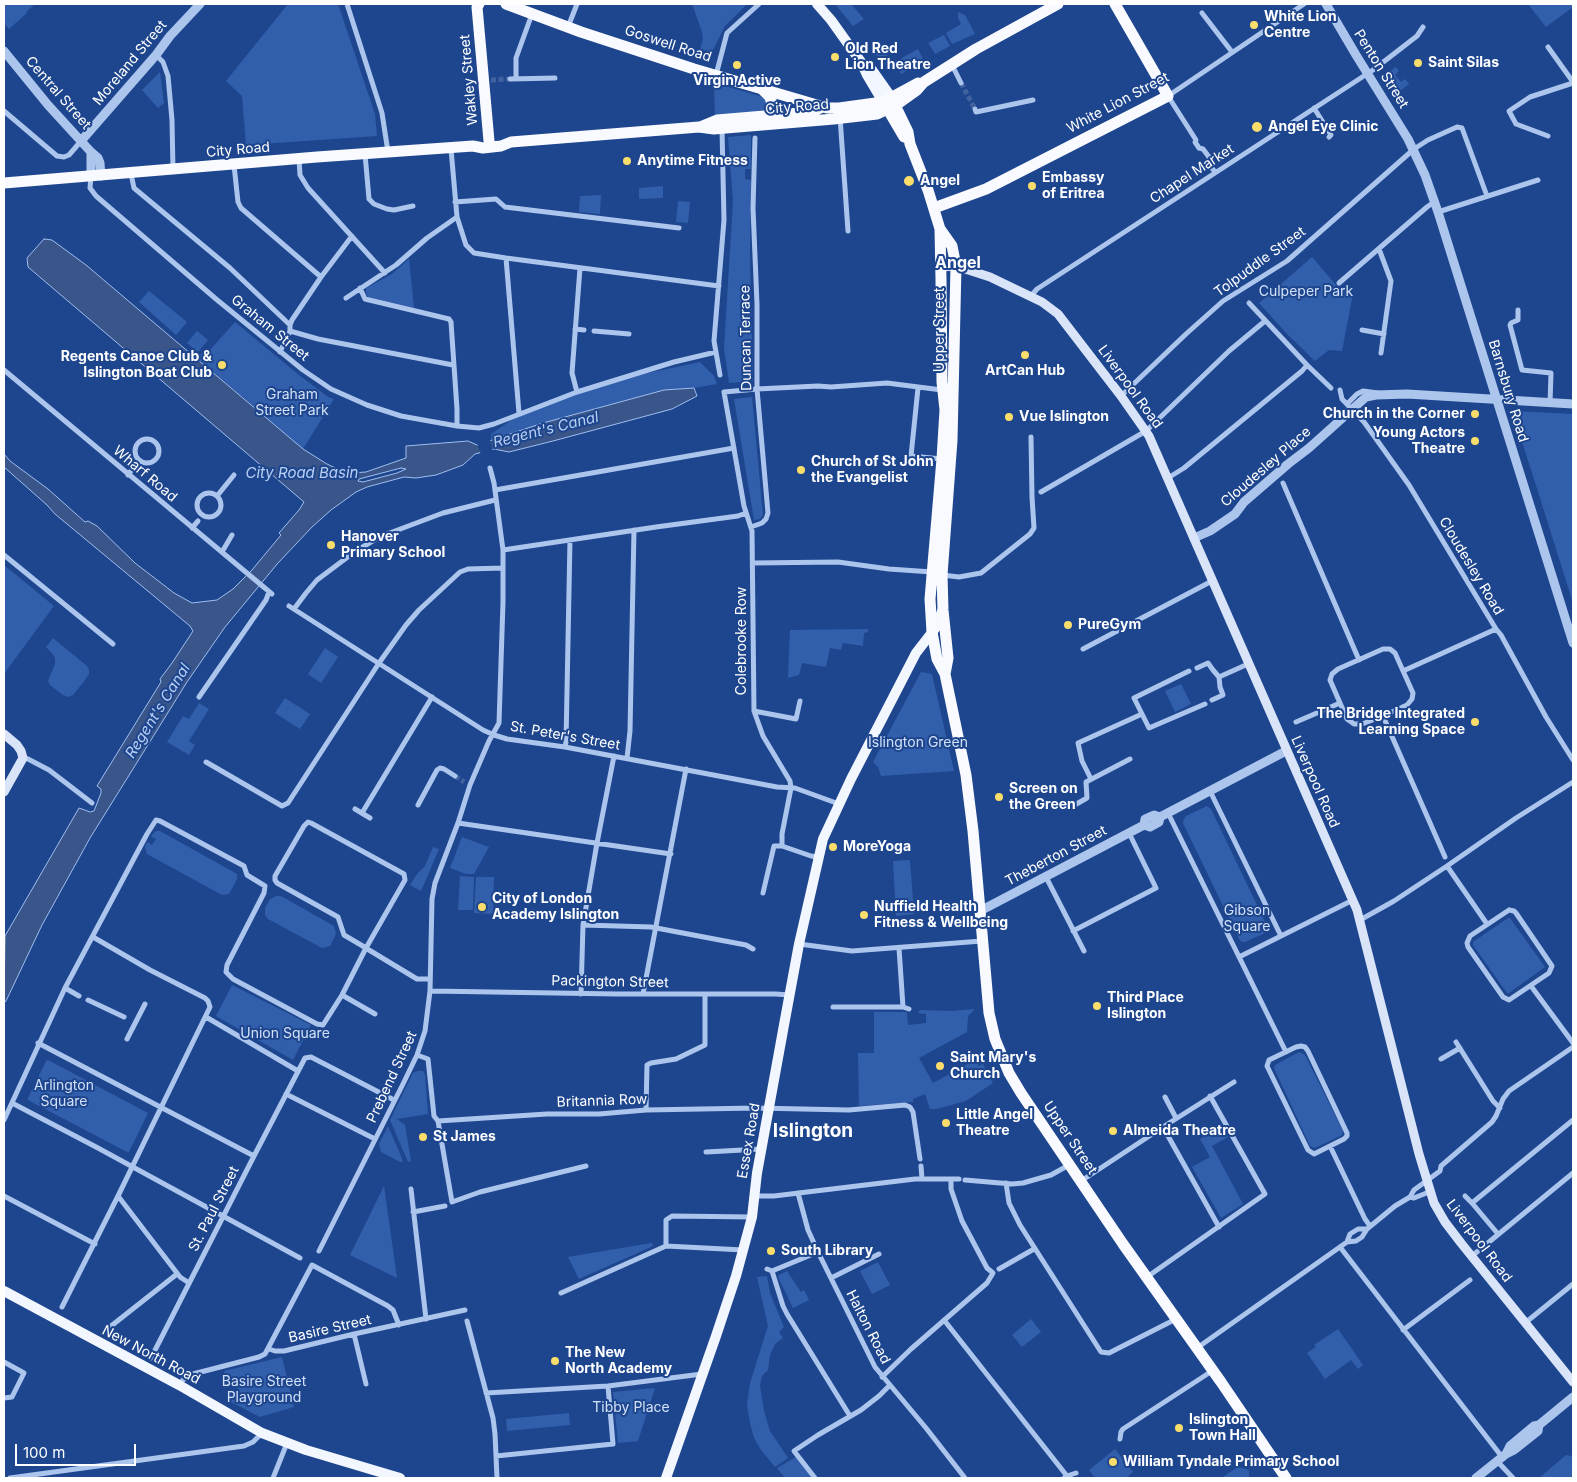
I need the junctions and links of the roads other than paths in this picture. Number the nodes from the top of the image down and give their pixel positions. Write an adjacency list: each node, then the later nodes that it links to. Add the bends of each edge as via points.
1 (200, 4): 19 (street, Moreland Street)
2 (347, 4): 48 (street, via 382,113)
3 (506, 4): 13 (highway, Goswell Road)
4 (577, 4): 14 (street)
5 (759, 4): 22 (street, via 727,33)
6 (817, 4): 31 (main road)
7 (1058, 4): 20 (highway)
8 (1115, 4): 29 (highway)
9 (1304, 4): 18 (street, White Lion Street)
10 (1326, 4): 21 (street, Penton Street)
11 (477, 5): 44 (highway, Wakley Street, via 487,81)
12 (1202, 13): 18 (street)
13 (532, 14): 14 (highway, Goswell Road); 23 (street, via 516,58)
14 (568, 27): 22 (highway, Goswell Road)
15 (1423, 27): 21 (street, Chapel Market)
16 (1548, 47): 26 (street)
17 (4, 51): 43 (street, Central Street)
18 (1232, 52): 29 (street, White Lion Street)
19 (156, 55): 43 (street, Moreland Street); 53 (street, via 164,62 168,76)
20 (951, 64): 27 (street); 31 (highway, via 917,90)
21 (1367, 74): 33 (street, Chapel Market); 47 (street, Penton Street)
22 (715, 75): 28 (highway, Goswell Road)
23 (516, 78): 24 (street); 25 (street)
24 (555, 78)
25 (510, 79)
26 (1573, 82): 40 (street, via 1530,97 1509,111 1516,124)
27 (961, 83)
28 (761, 88): 32 (highway, Goswell Road); 37 (highway, via 770,97)
29 (1168, 96): 54 (street, via 1199,148 1209,157 1208,163); 63 (highway, White Lion Street, via 986,188)
30 (1033, 100): 34 (street, via 976,112)
31 (889, 103): 36 (highway, City Road, via 877,114); 63 (highway, via 908,132)
32 (822, 107): 36 (highway, City Road); 37 (highway, City Road)
33 (1314, 108): 41 (street, via 1331,135); 54 (street, Chapel Market)
34 (975, 109)
35 (4, 111): 43 (street, via 57,156 69,155)
36 (840, 114): 37 (highway, City Road); 68 (street)
37 (774, 120): 38 (highway, City Road, via 716,120); 39 (highway, City Road)
38 (699, 127): 39 (highway, City Road); 45 (highway, City Road)
39 (722, 129): 78 (street, via 724,220)
40 (1548, 136)
41 (1329, 137)
42 (755, 138): 101 (street, Duncan Terrace, via 753,208)
43 (81, 141): 56 (street, Central Street, via 98,158 100,163)
44 (489, 141): 45 (highway, Wakley Street); 46 (highway, City Road)
45 (506, 144): 46 (highway, City Road, via 483,148)
46 (475, 146): 50 (highway, City Road)
47 (1414, 149): 59 (street, Tolpuddle Street, via 1457,127 1462,128); 61 (street, Barnsbury Road); 105 (street, Tolpuddle Street, via 1292,256 1223,302)
48 (388, 152): 49 (highway, City Road); 50 (highway, City Road)
49 (365, 154): 51 (highway, City Road); 62 (street, via 369,199 387,209)
50 (451, 154): 60 (street)
51 (299, 159): 52 (highway, City Road); 69 (street, via 300,175 308,188)
52 (234, 165): 53 (highway, City Road); 76 (street, via 241,208)
53 (173, 170): 55 (highway, City Road)
54 (1214, 172): 80 (street, Chapel Market, via 1037,288)
55 (131, 174): 56 (highway, City Road); 85 (street, via 134,188 230,268)
56 (96, 176): 58 (highway, City Road); 92 (street, Graham Street, via 90,188 96,196)
57 (1538, 180): 59 (street)
58 (4, 184)
59 (1487, 196): 64 (street)
60 (455, 202): 65 (street); 66 (street, via 496,199 505,207)
61 (1434, 202): 64 (street, Barnsbury Road); 70 (street)
62 (413, 206)
63 (934, 208): 67 (highway)
64 (1438, 212): 106 (street, Barnsbury Road)
65 (457, 217): 71 (street, via 466,245 474,253); 75 (street)
66 (679, 228)
67 (940, 228): 72 (highway, Upper Street, via 952,246); 73 (highway, Upper Street)
68 (848, 232)
69 (352, 236): 75 (street); 76 (street)
70 (1379, 249): 77 (street); 91 (street, via 1390,281)
71 (506, 258): 74 (street); 110 (street)
72 (956, 266): 73 (main road, Liverpool Road); 80 (main road, Liverpool Road); 115 (highway, Upper Street, via 954,377)
73 (941, 267): 102 (highway, Upper Street)
74 (580, 268): 78 (street); 86 (street)
75 (385, 273): 79 (street)
76 (321, 277): 85 (street)
77 (1339, 283)
78 (719, 286): 93 (street)
79 (360, 288): 81 (street); 95 (street, via 364,299 450,319)
80 (1031, 296): 105 (main road, Liverpool Road, via 1062,318)
81 (346, 298)
82 (1249, 303): 84 (street)
83 (1518, 310): 107 (street, via 1518,320 1510,325 1522,370 1551,372)
84 (1265, 321): 96 (street); 112 (street)
85 (290, 328): 92 (street); 95 (street, via 318,339)
86 (575, 329): 87 (street); 104 (street, via 572,373)
87 (584, 330)
88 (1362, 330): 91 (street)
89 (594, 331): 90 (street)
90 (629, 334)
91 (1384, 334): 94 (street)
92 (280, 352): 111 (street, Graham Street, via 321,384 358,401 401,416)
93 (716, 352): 98 (street); 104 (street)
94 (1381, 353)
95 (453, 365): 111 (street)
96 (1307, 365): 100 (street); 120 (street)
97 (4, 370): 118 (street, Wharf Road)
98 (720, 376)
99 (918, 388): 101 (street, via 890,384); 102 (street); 115 (street, via 910,456)
100 (1331, 388)
101 (757, 389): 114 (street, Colebrooke Row, via 724,392); 128 (street, Duncan Terrace, via 768,513 762,523)
102 (942, 390): 115 (highway, Upper Street)
103 (1340, 390): 109 (street, Cloudesley Road)
104 (577, 392): 110 (street)
105 (1121, 396): 112 (main road, Liverpool Road)
106 (1496, 399): 107 (street); 109 (street, Cloudesley Place, via 1382,394 1366,397); 144 (street, Barnsbury Road)
107 (1550, 403): 108 (street)
108 (1573, 404)
109 (1349, 407): 132 (street, Cloudesley Place, via 1309,448 1244,502 1235,514); 142 (street, Cloudesley Road, via 1409,484)
110 (519, 413): 111 (street, Graham Street, via 479,428)
111 (457, 426)
112 (1146, 431): 120 (main road, Liverpool Road); 123 (street)
113 (1031, 437): 139 (street, via 1034,528 1030,534 981,573 959,577)
114 (734, 448): 122 (street); 126 (street, Colebrooke Row)
115 (946, 462): 139 (highway, Upper Street)
116 (137, 464): 116 (street, via 153,462 160,455 158,445 150,438 141,439 134,448); 118 (street)
117 (490, 468): 122 (street, Prebend Street)
118 (128, 474): 129 (street, Wharf Road)
119 (234, 475): 124 (street)
120 (1168, 478): 132 (main road, Liverpool Road)
121 (1283, 483): 147 (street)
122 (495, 490): 125 (street, Prebend Street)
123 (1041, 492)
124 (217, 496): 127 (street, via 221,499 222,509 216,516); 127 (street, via 212,492 203,493 196,502)
125 (495, 500): 134 (street, Prebend Street); 148 (street, St. Peter's Street, via 430,517 379,537 328,571 292,608)
126 (746, 513): 128 (street, Colebrooke Row); 130 (street)
127 (200, 518): 129 (street)
128 (751, 527): 137 (street, Colebrooke Row)
129 (192, 528): 135 (street, Wharf Road)
130 (634, 530): 133 (street); 171 (street)
131 (232, 535): 135 (street)
132 (1194, 538): 140 (main road, Liverpool Road)
133 (570, 540): 134 (street); 167 (street)
134 (503, 550): 138 (street, Prebend Street)
135 (222, 552): 155 (street, Wharf Road, via 271,593)
136 (4, 554): 145 (street)
137 (753, 563): 139 (street, via 838,562); 161 (street, Colebrooke Row)
138 (503, 568): 148 (street, via 460,572 419,610); 166 (street, Prebend Street, via 499,723)
139 (937, 574): 141 (highway, Upper Street); 143 (highway, Upper Street, via 930,599)
140 (1212, 581): 146 (street); 149 (main road, Liverpool Road)
141 (942, 610): 143 (main road); 153 (highway, Upper Street, via 948,658)
142 (1496, 629): 152 (street); 173 (street, Cloudesley Road)
143 (932, 632): 153 (highway, Upper Street, via 937,659); 183 (main road, via 916,653)
144 (1573, 643)
145 (113, 644)
146 (1083, 649)
147 (1359, 660): 152 (street, via 1390,649); 159 (street, via 1332,674 1330,680)
148 (379, 663): 156 (street, St. Peter's Street); 174 (street, via 288,803 282,806)
149 (1248, 664): 154 (street); 168 (main road, Liverpool Road)
150 (1196, 668): 154 (street, via 1208,663)
151 (1189, 671): 162 (street, via 1134,698)
152 (1403, 672): 163 (street, via 1412,699 1407,705)
153 (945, 674): 201 (highway, Upper Street, via 966,775)
154 (1219, 677): 157 (street, via 1223,695)
155 (199, 697)
156 (432, 698): 166 (street, St. Peter's Street); 187 (street)
157 (1212, 700)
158 (800, 701): 161 (street, via 796,719)
159 (1340, 703): 163 (street, via 1347,719 1354,724); 164 (street)
160 (1205, 704): 162 (street, via 1149,728)
161 (754, 711): 179 (street, Colebrooke Row, via 763,736 788,775)
162 (1142, 714): 177 (street, via 1078,743)
163 (1383, 716): 196 (street)
164 (1296, 722)
165 (4, 734): 170 (main road, via 17,745)
166 (494, 734): 167 (street, St. Peter's Street, via 507,739); 190 (street, Prebend Street, via 467,784)
167 (565, 747): 169 (street, St. Peter's Street)
168 (1286, 751): 180 (street, Theberton Street); 200 (main road, Liverpool Road)
169 (614, 756): 171 (street, St. Peter's Street); 192 (street)
170 (23, 758): 181 (main road); 182 (street, via 49,770)
171 (628, 758): 175 (street, St. Peter's Street)
172 (1130, 758): 177 (street)
173 (1573, 760)
174 (206, 762)
175 (686, 769): 179 (street, St. Peter's Street); 194 (street)
176 (455, 776): 184 (street, via 444,769 437,770)
177 (1091, 779): 185 (street, via 1086,782 1087,798)
178 (1573, 782): 197 (street)
179 (791, 788): 183 (street, St. Peter's Street); 193 (street)
180 (1210, 791): 188 (street, Theberton Street); 207 (street)
181 (4, 792)
182 (92, 803)
183 (839, 804): 195 (main road, Essex Road)
184 (418, 805)
185 (1073, 806)
186 (355, 809): 187 (street)
187 (362, 813): 189 (street)
188 (1164, 815): 191 (street, Theberton Street, via 1150,827 1144,825); 215 (street)
189 (370, 818)
190 (458, 824): 192 (street); 216 (street, Prebend Street, via 432,898)
191 (1128, 833): 198 (street, Theberton Street); 206 (street, via 1156,888)
192 (596, 844): 194 (street); 204 (street)
193 (782, 846): 195 (street); 199 (street, via 774,846)
194 (671, 854): 205 (street)
195 (818, 857): 210 (main road, Essex Road)
196 (1445, 857)
197 (1447, 866): 202 (street); 203 (street)
198 (1046, 877): 201 (street, Theberton Street); 206 (street)
199 (763, 893)
200 (1353, 900): 202 (main road, Liverpool Road); 207 (street)
201 (980, 911): 209 (highway, Upper Street)
202 (1360, 920): 271 (main road, Liverpool Road)
203 (1487, 924): 217 (street, via 1470,936 1467,943 1503,998 1509,1000); 217 (street, via 1506,911 1514,911 1532,935 1552,966 1549,973)
204 (583, 925): 205 (street); 220 (street)
205 (656, 928): 213 (street, via 746,943); 221 (street)
206 (1073, 931): 214 (street)
207 (1282, 936): 215 (street)
208 (93, 937): 218 (street); 223 (street, via 156,820 244,866 247,875 265,886 266,890 227,965 226,972 233,979 323,1025); 231 (street, via 205,998 210,1007)
209 (982, 941): 212 (street); 263 (highway, Upper Street, via 989,1013 1000,1052 1013,1081)
210 (799, 944): 212 (street, via 852,951); 225 (main road, Essex Road)
211 (366, 948): 211 (street, via 405,880 404,874 308,822 275,880 338,917 344,935); 216 (street, via 418,979); 223 (street)
212 (899, 948): 228 (street, via 906,1008)
213 (753, 949)
214 (1084, 951)
215 (1239, 957): 238 (street)
216 (430, 979): 219 (street, Prebend Street)
217 (1531, 986): 235 (street)
218 (65, 988): 224 (street); 234 (street)
219 (430, 991): 220 (street, Packington Street); 239 (street, Prebend Street, via 425,1031)
220 (580, 994): 221 (street, Packington Street)
221 (643, 994): 222 (street, Packington Street)
222 (705, 994): 225 (street, Packington Street); 251 (street, via 705,1045 676,1059 647,1065)
223 (342, 995): 229 (street)
224 (79, 996)
225 (789, 996): 248 (main road, Essex Road)
226 (88, 1000): 230 (street)
227 (145, 1004): 232 (street, via 133,1022)
228 (833, 1007)
229 (375, 1014)
230 (124, 1017)
231 (206, 1017): 241 (street); 250 (street)
232 (127, 1040)
233 (1456, 1042): 237 (street)
234 (38, 1043): 247 (street); 250 (street)
235 (1573, 1043)
236 (1573, 1047): 249 (street, via 1509,1091)
237 (1460, 1048): 240 (street); 249 (street)
238 (1286, 1052): 258 (street, via 1305,1047 1347,1129 1344,1139); 258 (street, via 1269,1060 1267,1066 1308,1150 1314,1154)
239 (417, 1055): 246 (street, Prebend Street); 255 (street, via 428,1058 434,1116)
240 (1441, 1059)
241 (298, 1071): 243 (street, St. Paul Street); 246 (street, via 304,1060 311,1057)
242 (1234, 1082): 244 (street)
243 (286, 1094): 257 (street); 261 (street, St. Paul Street)
244 (1210, 1096): 252 (street); 286 (street, via 1265,1194)
245 (1165, 1097): 252 (street)
246 (394, 1100): 257 (street, Prebend Street)
247 (12, 1103): 253 (street); 266 (street)
248 (768, 1108): 251 (street, Britannia Row); 259 (main road, Essex Road); 262 (street, Britannia Row, via 849,1110 905,1105 914,1112)
249 (1500, 1108): 271 (street, via 1488,1126)
250 (161, 1109): 261 (street); 266 (street)
251 (646, 1110): 255 (street, Britannia Row)
252 (1176, 1118): 256 (street)
253 (4, 1120)
254 (1573, 1120): 281 (street)
255 (438, 1121): 264 (street, via 452,1202)
256 (1163, 1127): 270 (street); 286 (street)
257 (375, 1139): 295 (street, Prebend Street)
258 (1330, 1146): 287 (street)
259 (761, 1149): 260 (street); 278 (main road, Essex Road)
260 (706, 1152)
261 (254, 1156): 284 (street, St. Paul Street)
262 (920, 1159)
263 (1070, 1165): 270 (highway, Upper Street); 272 (street, via 1044,1178)
264 (586, 1166)
265 (921, 1166): 268 (street)
266 (132, 1167): 277 (street); 284 (street)
267 (1573, 1173): 288 (street)
268 (922, 1179): 269 (street); 275 (street)
269 (951, 1179): 272 (street); 313 (street, via 951,1189 962,1221 993,1273 987,1283)
270 (1081, 1181): 302 (highway, Upper Street)
271 (1427, 1181): 274 (main road, Liverpool Road); 280 (street)
272 (1006, 1183): 293 (street, via 1012,1209)
273 (410, 1189): 283 (street)
274 (1429, 1192): 280 (street); 298 (main road, Liverpool Road, via 1445,1222)
275 (798, 1193): 278 (street); 296 (street, Halton Road)
276 (4, 1196): 290 (street)
277 (118, 1196): 290 (street); 301 (street)
278 (753, 1196): 285 (main road, Essex Road)
279 (1465, 1196): 281 (street)
280 (1410, 1197): 287 (street)
281 (1472, 1203): 288 (street)
282 (445, 1206): 283 (street)
283 (413, 1212): 311 (street)
284 (223, 1216): 299 (street); 305 (street, St. Paul Street)
285 (752, 1217): 291 (street, via 672,1216 666,1220); 294 (main road, Essex Road)
286 (1219, 1226): 302 (street)
287 (1368, 1227): 289 (street, via 1362,1238); 289 (street, via 1358,1228 1350,1234)
288 (1498, 1234): 298 (street)
289 (1347, 1242): 292 (street)
290 (95, 1244): 309 (street)
291 (666, 1246): 294 (street); 308 (street)
292 (1340, 1247): 318 (street); 320 (street)
293 (1034, 1249): 300 (street); 312 (street, via 1103,1353 1110,1353)
294 (742, 1250): 325 (main road, Essex Road)
295 (319, 1251)
296 (818, 1252): 303 (street, Halton Road); 335 (street, via 769,1270 787,1314)
297 (879, 1254): 303 (street)
298 (1472, 1256): 315 (main road, Liverpool Road)
299 (300, 1258)
300 (999, 1269)
301 (177, 1274): 305 (street); 317 (street)
302 (1147, 1277): 312 (highway, Upper Street)
303 (830, 1278): 326 (street, Halton Road)
304 (1470, 1280): 318 (street)
305 (189, 1283): 322 (street, St. Paul Street)
306 (1573, 1284): 315 (street)
307 (4, 1291): 329 (main road, New North Road)
308 (561, 1293)
309 (62, 1306)
310 (465, 1310): 311 (street, Basire Street)
311 (426, 1318): 316 (street, Basire Street)
312 (1177, 1319): 320 (highway, Upper Street)
313 (944, 1320): 326 (street); 342 (street)
314 (467, 1321): 332 (street)
315 (1525, 1323): 327 (main road, Liverpool Road)
316 (399, 1324): 319 (street, Basire Street); 321 (street, via 388,1306 312,1264)
317 (106, 1330)
318 (1403, 1330): 340 (street)
319 (354, 1334): 321 (street, Basire Street, via 284,1351); 328 (street)
320 (1197, 1348): 324 (highway, Upper Street)
321 (268, 1349): 329 (street, Basire Street, via 259,1357 189,1375)
322 (151, 1358)
323 (4, 1362): 334 (street, via 24,1373 12,1397)
324 (1213, 1370): 337 (street, via 1123,1429); 350 (highway, Upper Street)
325 (702, 1374): 331 (street); 347 (main road, Essex Road)
326 (882, 1376): 330 (street, Halton Road)
327 (1573, 1382)
328 (366, 1384)
329 (179, 1385): 336 (main road, New North Road)
330 (890, 1385): 335 (street); 349 (street, Halton Road)
331 (608, 1386): 332 (street); 339 (street, via 613,1444)
332 (486, 1393): 339 (street, via 493,1418)
333 (1573, 1397): 340 (street, via 1539,1425 1538,1431)
334 (4, 1398)
335 (850, 1416): 348 (street, via 794,1451)
336 (262, 1433): 338 (main road, New North Road); 343 (street, via 244,1446)
337 (1120, 1439)
338 (287, 1443): 344 (street); 345 (main road, New North Road)
339 (496, 1456): 346 (street)
340 (1502, 1457): 351 (street); 352 (street)
341 (1076, 1473): 342 (street)
342 (1066, 1477)
343 (10, 1478)
344 (273, 1478)
345 (400, 1478)
346 (497, 1478)
347 (666, 1478)
348 (815, 1478)
349 (965, 1478)
350 (1286, 1478)
351 (1476, 1478)
352 (1513, 1478)

